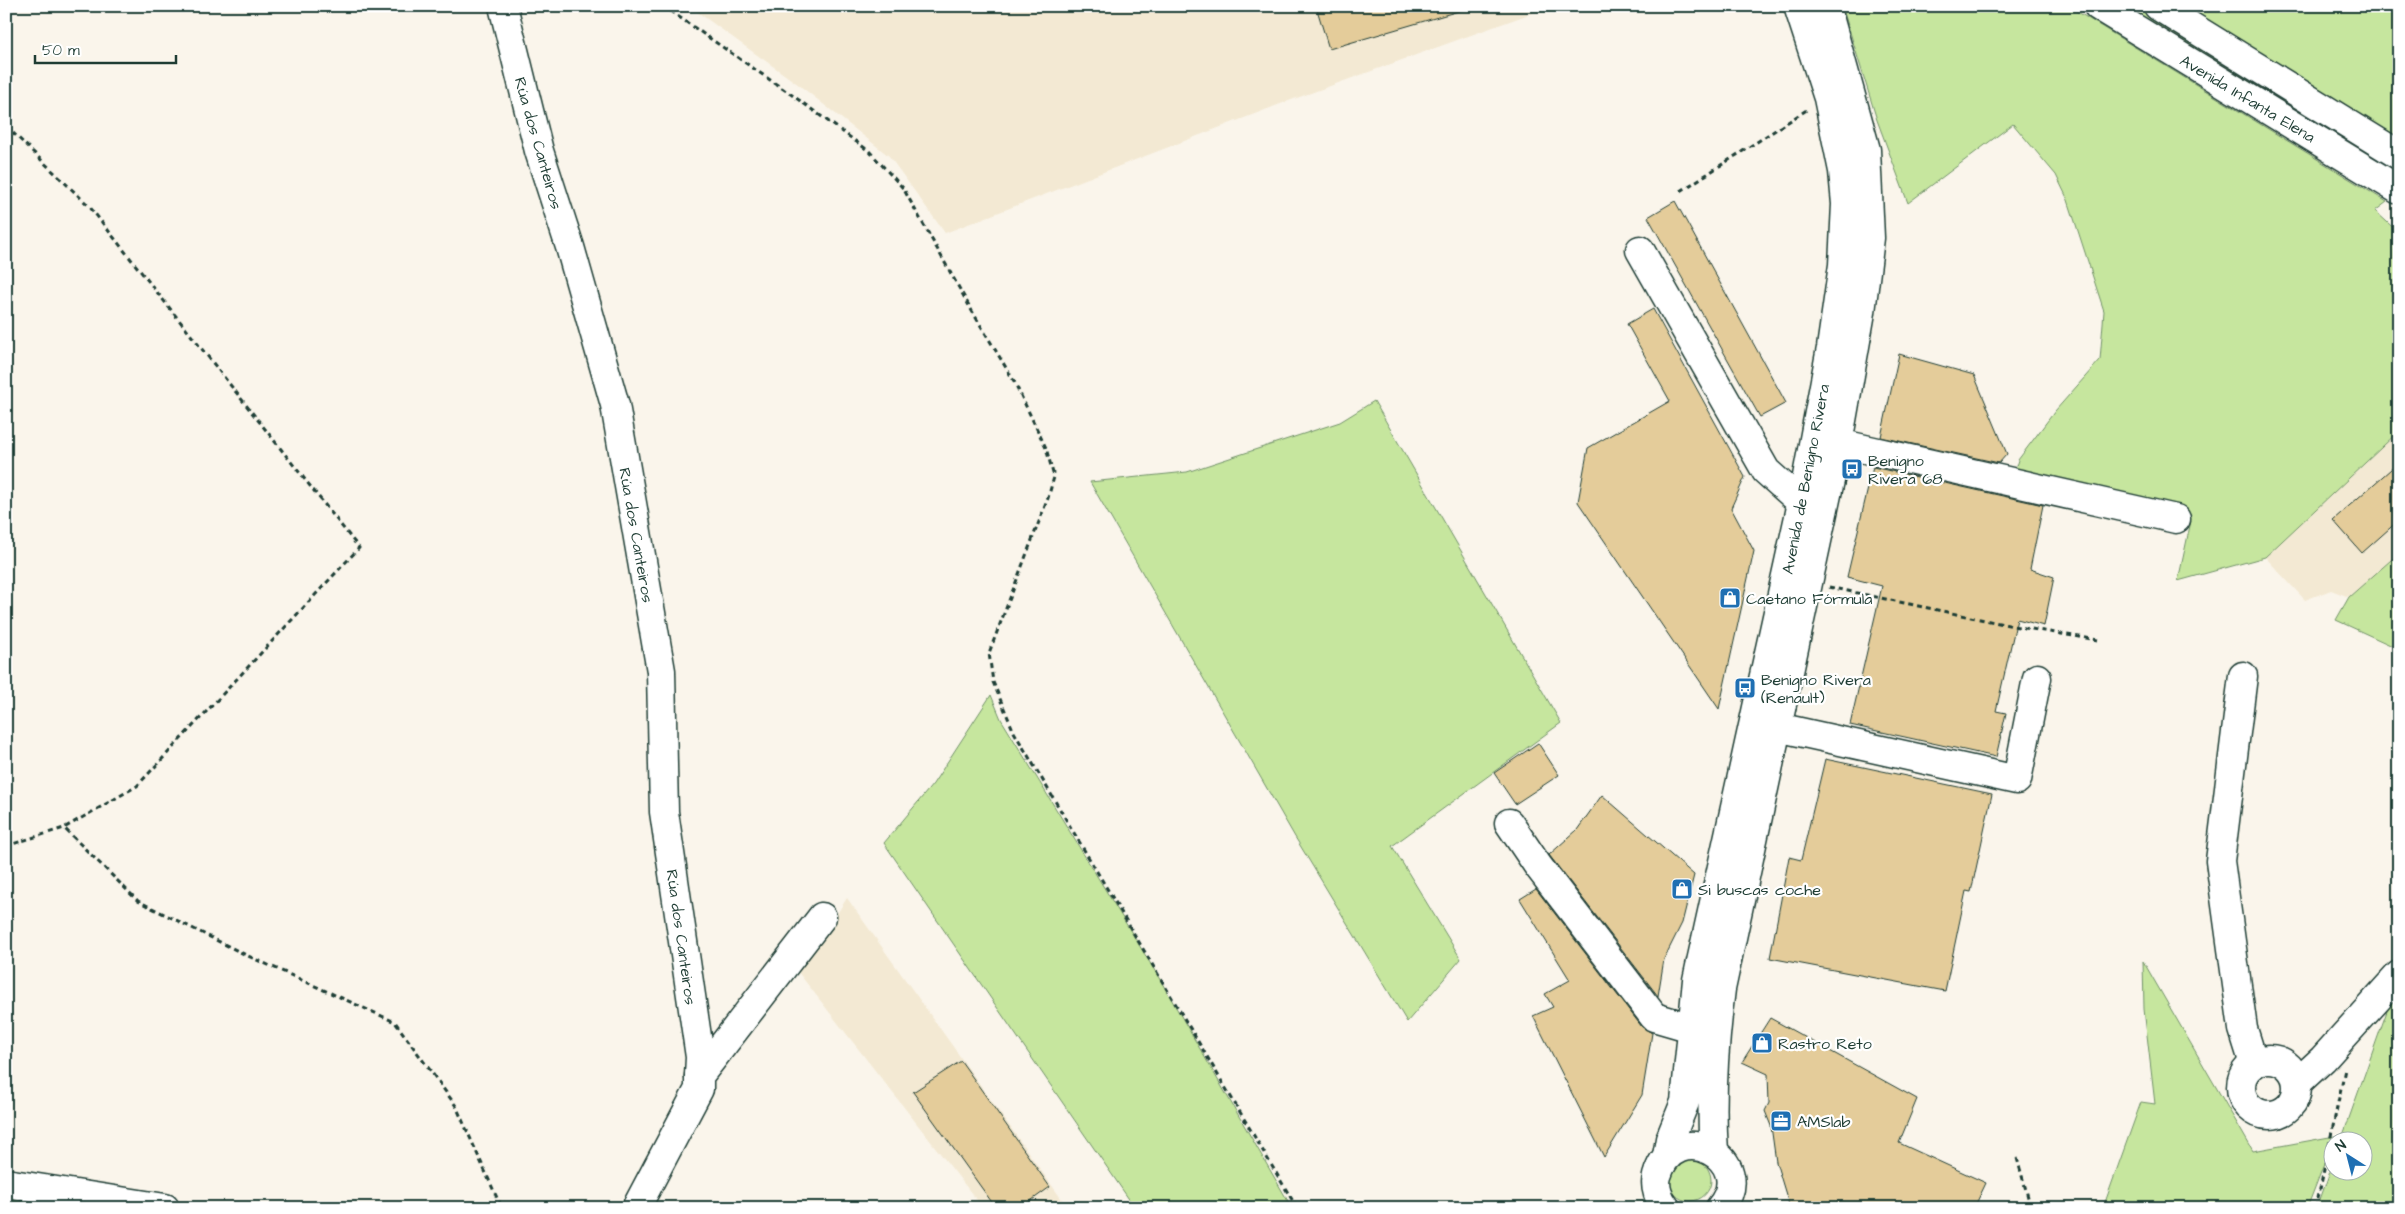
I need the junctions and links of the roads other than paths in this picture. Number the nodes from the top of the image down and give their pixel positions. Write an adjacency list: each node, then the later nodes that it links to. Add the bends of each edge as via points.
1 (503, 6): 20 (street, Rúa dos Canteiros, via 539,151 615,405 661,671 664,812 700,1057)
2 (1798, 6): 10 (street, Avenida de Benigno Rivera, via 1828,98 1843,171 1846,204 1843,265 1831,348)
3 (1826, 6): 9 (street, Avenida de Benigno Rivera, via 1866,150 1870,238 1861,312)
4 (2098, 6): 7 (street, Avenida Infanta Elena)
5 (2158, 6): 6 (street, Avenida Infanta Elena)
6 (2399, 155)
7 (2399, 190)
8 (1640, 250): 10 (street, via 1766,471)
9 (1838, 443): 11 (street); 14 (street, Avenida de Benigno Rivera)
10 (1802, 503): 18 (street, Avenida de Benigno Rivera, via 1697,980)
11 (2176, 519)
12 (2243, 676): 19 (street, via 2220,861 2243,1030)
13 (2037, 678): 14 (street, via 2017,780)
14 (1777, 727): 22 (street, Avenida de Benigno Rivera, via 1721,989 1713,1059 1711,1112)
15 (1509, 823): 18 (street, via 1538,866 1654,1017)
16 (822, 917): 20 (street)
17 (2399, 975): 21 (street)
18 (1692, 1028): 23 (street, Avenida de Benigno Rivera, via 1685,1102 1670,1139)
19 (2254, 1064): 21 (street, via 2261,1060 2277,1060 2291,1069); 21 (street, via 2243,1077 2242,1094 2250,1108 2258,1113 2274,1115 2290,1107 2297,1092)
20 (699, 1076): 28 (street, via 699,1088)
21 (2297, 1083)
22 (1714, 1152): 23 (street, via 1695,1146 1676,1150); 25 (street, via 1728,1169 1731,1180)
23 (1667, 1156): 26 (street, Avenida de Benigno Rivera, via 1656,1179)
24 (6, 1183): 27 (street)
25 (1729, 1202)
26 (1662, 1206)
27 (165, 1208)
28 (636, 1208)

